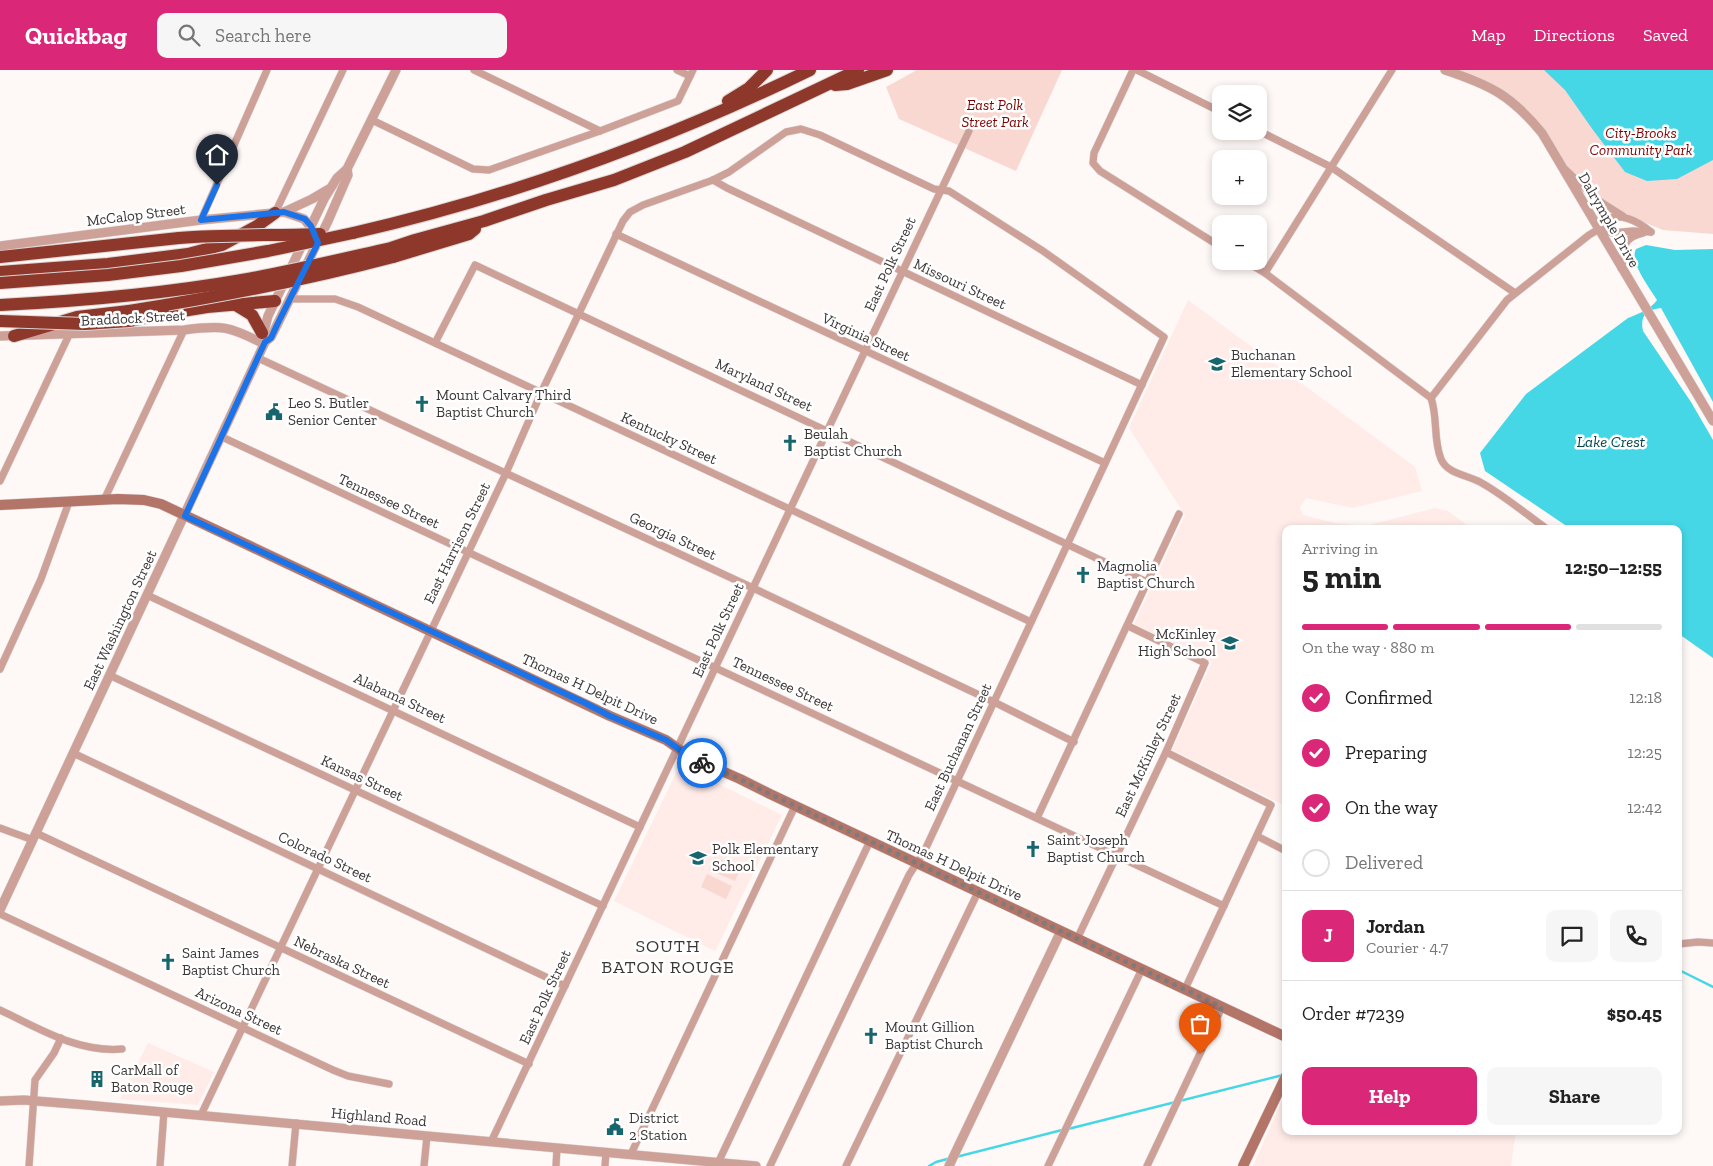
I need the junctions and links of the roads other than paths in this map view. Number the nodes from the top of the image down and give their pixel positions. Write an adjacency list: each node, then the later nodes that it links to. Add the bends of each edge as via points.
1 (267, 70): 30 (street)
2 (343, 70): 28 (street)
3 (396, 70): 17 (street)
4 (474, 70): 19 (street)
5 (677, 70): 14 (street)
6 (767, 70): 20 (highway, via 740,94)
7 (810, 70): 20 (highway)
8 (858, 70): 15 (highway)
9 (887, 70): 15 (highway, via 848,84)
10 (1133, 70): 36 (street, via 1092,163)
11 (1137, 70): 16 (street)
12 (1392, 70): 23 (street)
13 (1445, 70): 22 (street, Dalrymple Drive, via 1488,86 1513,103 1542,133)
14 (692, 73): 19 (street, via 678,101)
15 (825, 86): 39 (highway, via 685,152 614,180 484,221 469,234)
16 (1212, 108)
17 (372, 120): 19 (street, via 473,169 490,170); 24 (street)
18 (969, 130): 27 (street, East Polk Street)
19 (600, 131)
20 (671, 133): 34 (highway, via 531,184)
21 (1267, 135): 23 (street)
22 (1562, 166): 29 (street, via 1596,199); 32 (street, Dalrymple Drive)
23 (1331, 167): 45 (street); 47 (street)
24 (347, 169): 26 (street); 37 (street, via 348,176)
25 (714, 180): 27 (street, East Harrison Street, via 786,132 801,129); 35 (street, East Harrison Street, via 633,210); 44 (street, Missouri Street)
26 (329, 189): 28 (street, McCalop Street); 31 (street)
27 (940, 190): 44 (street, East Polk Street); 62 (street, East Buchanan Street, via 949,192 1028,241 1164,337)
28 (279, 212): 30 (street, McCalop Street); 31 (street, via 301,217); 43 (highway, via 222,245 188,254)
29 (1628, 219): 32 (street, via 1608,218); 33 (street, via 1652,232)
30 (201, 220): 38 (street, McCalop Street)
31 (311, 226): 37 (street); 49 (street)
32 (1599, 229): 33 (street); 41 (street, Dalrymple Drive); 47 (street)
33 (1646, 232): 41 (street, via 1632,237 1624,246)
34 (352, 233): 40 (highway, bridge, via 213,235); 46 (highway, bridge, via 181,266)
35 (616, 234): 52 (street, East Harrison Street); 60 (street, Virginia Street)
36 (1212, 241)
37 (318, 243): 48 (street)
38 (0, 246)
39 (392, 253): 51 (highway, bridge, via 184,289); 57 (highway, bridge, via 340,271 242,292 77,317)
40 (0, 257)
41 (1621, 268): 65 (street, Dalrymple Drive)
42 (1260, 270): 45 (street)
43 (0, 272)
44 (901, 272): 60 (street, East Polk Street); 62 (street, Missouri Street)
45 (1265, 273): 64 (street)
46 (0, 283)
47 (1515, 293): 64 (street, via 1494,314)
48 (290, 299): 58 (street, via 271,338); 59 (street, Kentucky Street, via 342,301)
49 (275, 301): 50 (highway); 58 (street)
50 (234, 304): 53 (highway, bridge, via 129,321 85,324); 58 (highway, via 252,316)
51 (0, 305)
52 (579, 313): 59 (street, Maryland Street, via 475,265); 63 (street, East Harrison Street); 66 (street, Maryland Street)
53 (0, 321)
54 (184, 330): 55 (street, Braddock Street); 58 (street, Braddock Street, via 225,327); 71 (street)
55 (69, 335): 57 (street, Braddock Street); 70 (street)
56 (0, 336): 57 (street, Braddock Street)
57 (14, 336)
58 (264, 340): 61 (street, East Washington Street)
59 (435, 343): 63 (street, Kentucky Street)
60 (865, 351): 66 (street, East Polk Street); 68 (street, Virginia Street)
61 (258, 358): 67 (street, East Washington Street); 69 (street, Georgia Street)
62 (1142, 384): 68 (street, East Buchanan Street)
63 (541, 393): 69 (street, East Harrison Street); 74 (street, Kentucky Street)
64 (1430, 398): 77 (street, via 1438,449 1445,466 1479,481)
65 (1713, 421)
66 (828, 430): 74 (street, East Polk Street); 78 (street, Maryland Street)
67 (222, 437): 76 (street, East Washington Street); 79 (street, Tennessee Street)
68 (1105, 463): 78 (street, East Buchanan Street)
69 (506, 473): 79 (street, East Harrison Street); 81 (street, Georgia Street)
70 (0, 481)
71 (104, 500): 72 (main road, Thomas H Delpit Drive); 76 (main road, Thomas H Delpit Drive, via 152,501)
72 (69, 502): 73 (main road, Thomas H Delpit Drive); 87 (street, via 44,572)
73 (0, 505)
74 (790, 509): 81 (street, East Polk Street); 83 (street, Kentucky Street)
75 (1179, 514): 80 (street)
76 (185, 516): 82 (street, East Washington Street); 85 (main road, Thomas H Delpit Drive)
77 (1542, 525)
78 (1068, 544): 80 (street, Maryland Street); 83 (street, East Buchanan Street)
79 (468, 553): 85 (street, East Harrison Street); 86 (street, Tennessee Street)
80 (1147, 582): 84 (street)
81 (753, 588): 86 (street, East Polk Street); 89 (street, Georgia Street)
82 (147, 595): 88 (street, East Washington Street); 90 (street, Alabama Street)
83 (1032, 622): 89 (street, East Buchanan Street)
84 (1128, 626): 91 (street); 93 (street, East McKinley Street, via 1205,663)
85 (430, 630): 90 (street, East Harrison Street); 92 (main road, Thomas H Delpit Drive)
86 (716, 668): 92 (street, East Polk Street); 95 (street, Tennessee Street)
87 (0, 669)
88 (109, 675): 94 (street, East Washington Street); 96 (street, Kansas Street)
89 (994, 702): 91 (street, Georgia Street); 95 (street, East Buchanan Street)
90 (393, 710): 96 (street, East Harrison Street); 99 (street, Alabama Street)
91 (1074, 742): 98 (street)
92 (677, 748): 97 (main road, Thomas H Delpit Drive); 99 (street, East Polk Street)
93 (1166, 752): 102 (street, via 1271,805); 105 (street, East McKinley Street)
94 (73, 753): 101 (street, East Washington Street); 107 (street, Colorado Street)
95 (957, 781): 98 (street, Tennessee Street); 106 (street, East Buchanan Street)
96 (356, 790): 107 (street, East Harrison Street); 109 (street, Kansas Street)
97 (795, 806): 103 (main road, Thomas H Delpit Drive); 139 (street)
98 (1037, 818): 105 (street, Tennessee Street)
99 (640, 827): 109 (street, East Polk Street)
100 (0, 828): 101 (street, Nebraska Street)
101 (34, 836): 111 (street, East Washington Street); 117 (street, Nebraska Street)
102 (1257, 836): 104 (street); 110 (street)
103 (870, 841): 106 (main road, Thomas H Delpit Drive); 141 (street)
104 (1282, 849)
105 (1116, 856): 110 (street, Tennessee Street); 114 (street, East McKinley Street)
106 (916, 863): 108 (main road, Thomas H Delpit Drive); 149 (street, East Buchanan Street)
107 (318, 869): 117 (street, East Harrison Street); 119 (street, Colorado Street)
108 (978, 892): 113 (main road, Thomas H Delpit Drive); 150 (street)
109 (603, 906): 119 (street, East Polk Street)
110 (1224, 906): 120 (street)
111 (0, 910)
112 (0, 914): 123 (street, Arizona Street)
113 (1061, 931): 114 (main road, Thomas H Delpit Drive); 151 (street)
114 (1077, 939): 118 (main road, Thomas H Delpit Drive)
115 (1713, 943): 116 (street)
116 (1682, 944)
117 (281, 948): 123 (street, East Harrison Street); 127 (street, Nebraska Street)
118 (1142, 969): 120 (main road, Thomas H Delpit Drive); 152 (street)
119 (566, 986): 127 (street, East Polk Street)
120 (1185, 989): 121 (main road, Thomas H Delpit Drive)
121 (1222, 1007): 124 (main road, Thomas H Delpit Drive); 153 (street)
122 (0, 1010): 125 (street)
123 (242, 1028): 128 (street, Arizona Street, via 348,1076); 133 (street, East Harrison Street)
124 (1282, 1035)
125 (61, 1038): 126 (street, via 95,1049); 130 (street, via 35,1080)
126 (122, 1049)
127 (529, 1064): 136 (street, East Polk Street)
128 (389, 1084)
129 (1282, 1086): 154 (main road)
130 (33, 1100): 131 (street, Highland Road); 132 (street, Highland Road); 142 (street)
131 (0, 1101)
132 (164, 1112): 133 (street, Highland Road); 143 (street)
133 (201, 1115): 134 (street, Highland Road)
134 (296, 1124): 135 (street, Highland Road); 144 (street)
135 (427, 1136): 136 (street, Highland Road); 145 (street)
136 (492, 1142): 137 (street, Highland Road)
137 (557, 1148): 138 (street, Highland Road); 146 (street)
138 (606, 1152): 139 (street, Highland Road); 147 (street)
139 (631, 1154): 140 (street, Highland Road)
140 (685, 1162): 141 (street, Highland Road)
141 (718, 1163): 148 (street, Highland Road)
142 (29, 1166)
143 (160, 1166)
144 (292, 1166)
145 (424, 1166)
146 (556, 1166)
147 (605, 1166)
148 (756, 1166)
149 (770, 1166)
150 (846, 1166)
151 (949, 1166)
152 (1048, 1166)
153 (1147, 1166)
154 (1243, 1166)

